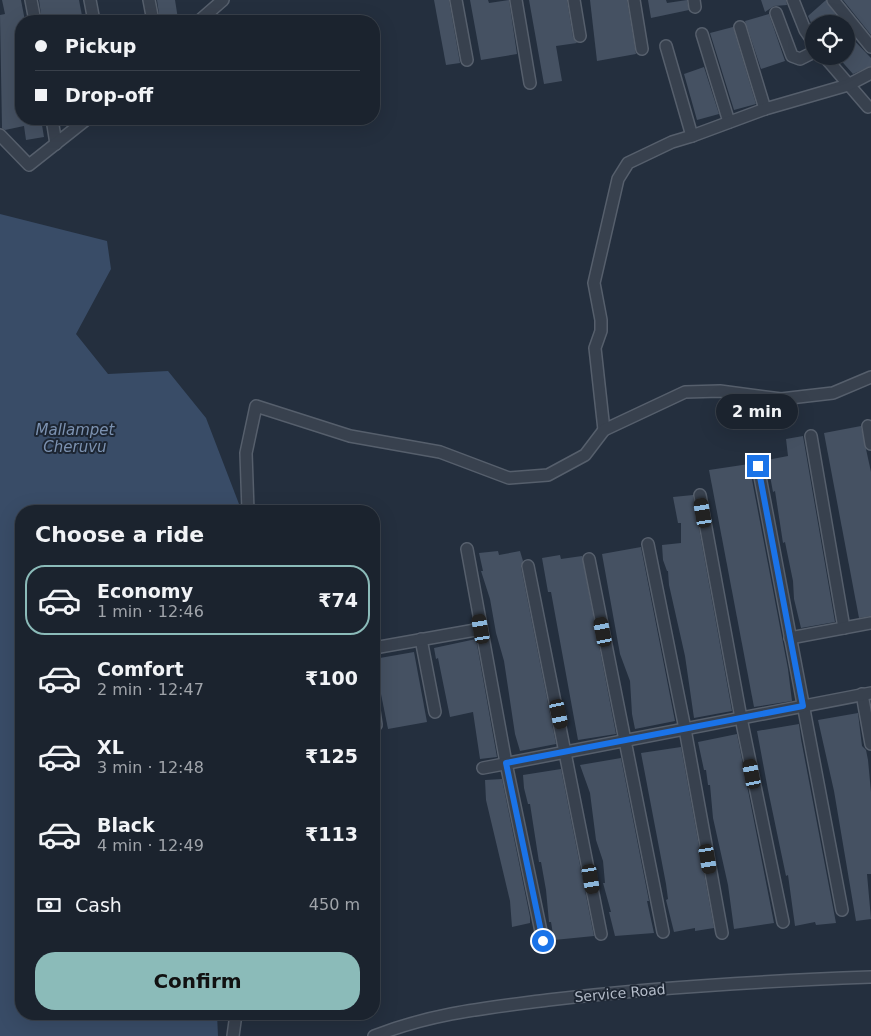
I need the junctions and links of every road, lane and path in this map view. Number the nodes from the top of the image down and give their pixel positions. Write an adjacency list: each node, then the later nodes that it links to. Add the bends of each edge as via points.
1 (31, 0): 13 (street)
2 (90, 0): 14 (street)
3 (149, 0): 15 (street)
4 (222, 0): 11 (street)
5 (456, 0): 25 (street)
6 (516, 0): 28 (street)
7 (574, 0): 20 (street)
8 (634, 0): 23 (street)
9 (793, 0): 18 (street)
10 (833, 0): 22 (street)
11 (213, 4): 16 (street)
12 (776, 13): 24 (street, via 792,56 800,59)
13 (34, 15)
14 (93, 15)
15 (152, 15)
16 (204, 15)
17 (740, 26): 31 (street)
18 (805, 30)
19 (702, 34): 32 (street)
20 (580, 36)
21 (666, 46): 36 (street)
22 (871, 47)
23 (642, 49)
24 (805, 56)
25 (467, 60)
26 (831, 65): 29 (street)
27 (871, 73): 29 (street)
28 (530, 83)
29 (848, 85): 30 (street); 31 (street)
30 (868, 106)
31 (765, 109): 32 (street)
32 (729, 122): 36 (street)
33 (53, 125): 37 (street)
34 (80, 125): 37 (street)
35 (0, 135): 37 (street, via 29,166)
36 (692, 136): 40 (street, via 651,150 628,163 618,179 594,283 601,320 595,348)
37 (56, 144)
38 (871, 378): 40 (street, via 833,393 781,399 720,391 685,392)
39 (868, 426): 42 (street)
40 (604, 430): 45 (street, via 585,455 548,475 509,478 440,452 350,436 256,406 246,453)
41 (811, 436): 51 (street)
42 (871, 444)
43 (758, 466): 53 (street)
44 (700, 495): 59 (street)
45 (248, 505)
46 (648, 544): 60 (street)
47 (467, 549): 52 (street)
48 (589, 559): 61 (street)
49 (528, 566): 63 (street)
50 (871, 623): 51 (street)
51 (844, 628): 53 (street)
52 (481, 629): 54 (street); 64 (street)
53 (790, 638): 57 (street)
54 (421, 639): 55 (street); 58 (street)
55 (380, 647)
56 (866, 694): 57 (street); 62 (street)
57 (803, 706): 59 (street); 66 (street)
58 (435, 712)
59 (741, 718): 60 (street); 67 (street)
60 (685, 729): 61 (street); 69 (street)
61 (624, 740): 63 (street); 68 (street)
62 (871, 744)
63 (567, 752): 64 (street); 70 (street)
64 (506, 763): 65 (street); 71 (street)
65 (483, 768)
66 (842, 910)
67 (783, 922)
68 (663, 932)
69 (722, 933)
70 (601, 934)
71 (543, 941)
72 (871, 977): 75 (street, Service Road, via 739,982 567,998 450,1013 409,1022)
73 (235, 1020): 74 (street)
74 (233, 1036)
75 (374, 1036)

